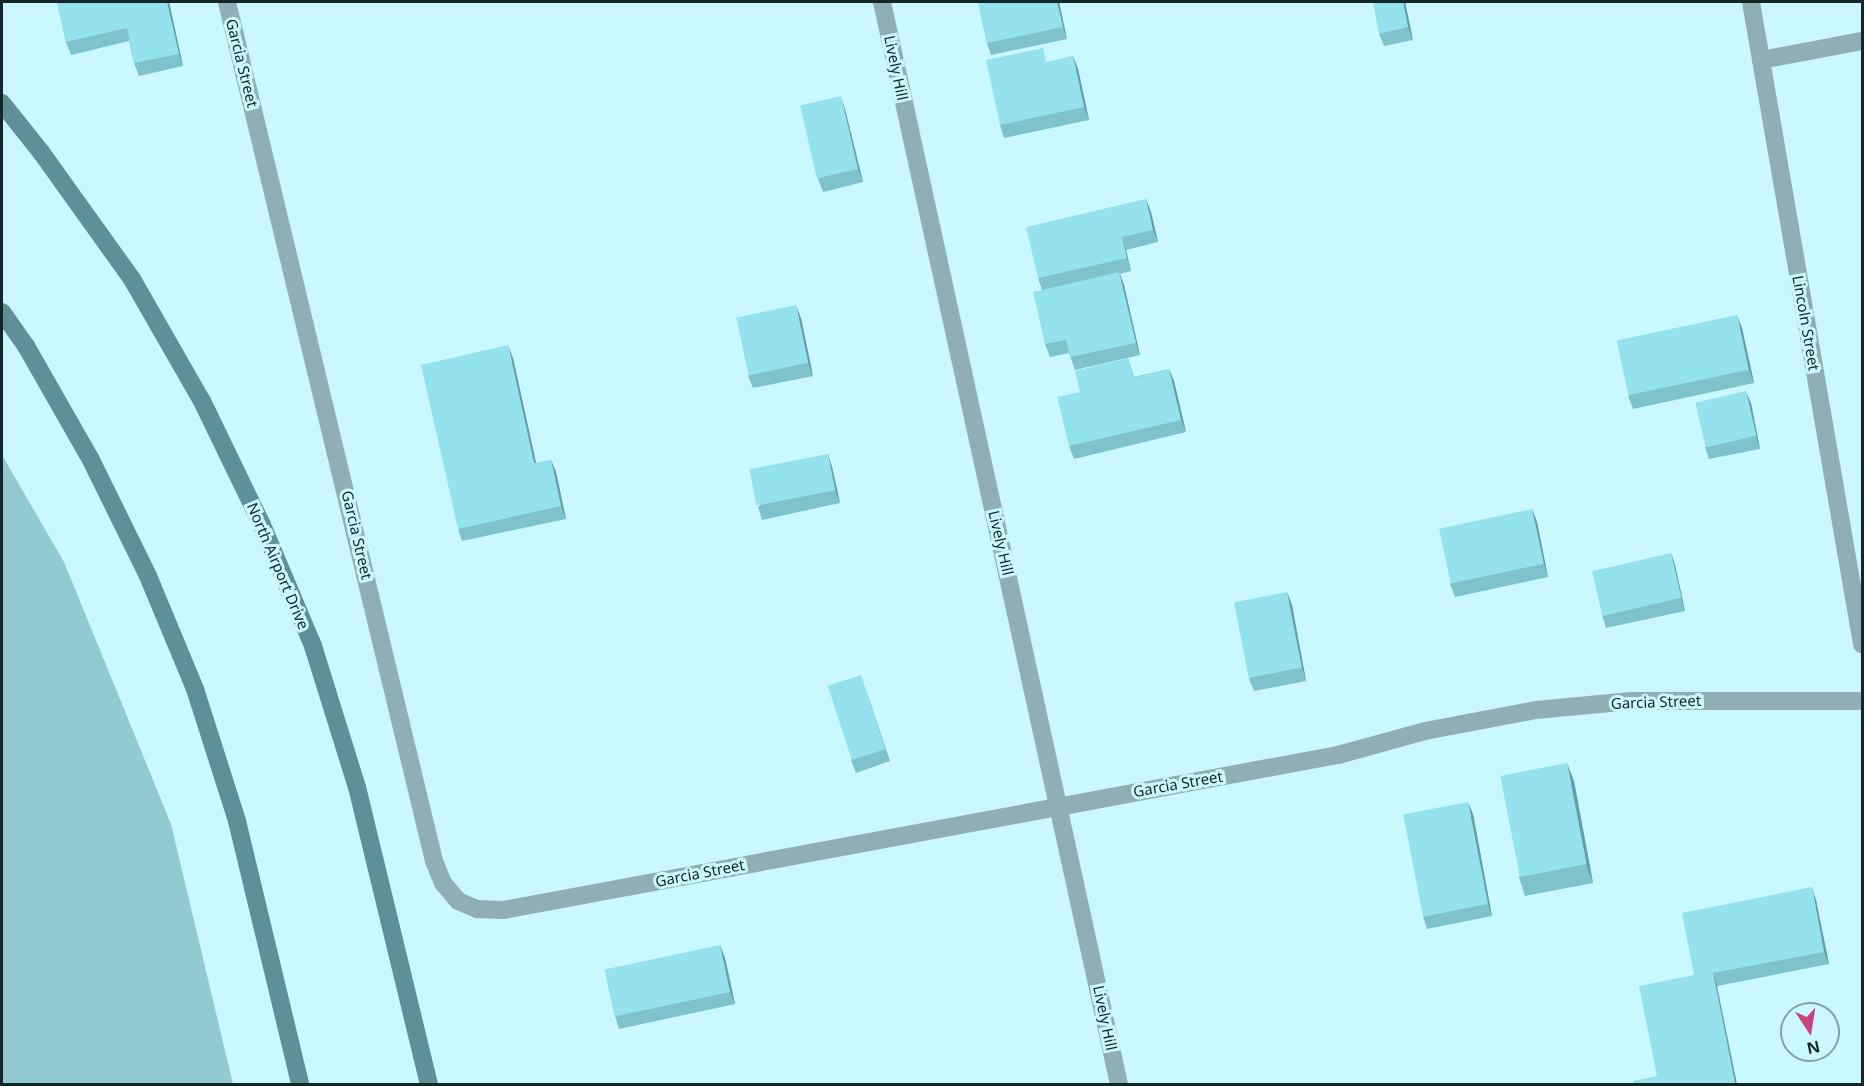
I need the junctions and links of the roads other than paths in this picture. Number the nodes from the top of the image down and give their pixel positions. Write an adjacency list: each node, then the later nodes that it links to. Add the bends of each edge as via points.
1 (227, 2): 10 (street, Garcia Street, via 434,861 443,883 458,901 477,909 503,910)
2 (882, 2): 10 (street, Lively Hill)
3 (1751, 2): 5 (street, Lincoln Street)
4 (1863, 41): 5 (street)
5 (1761, 60): 8 (street, Lincoln Street)
6 (2, 103): 12 (main road, North Airport Drive, via 132,279 202,401 262,525 313,646 357,787)
7 (2, 312): 11 (main road, via 26,346 91,460 148,576 195,689 237,821)
8 (1863, 644)
9 (1863, 701): 10 (street, Garcia Street, via 1643,700 1536,710 1425,731 1338,755)
10 (1060, 806): 13 (street, Lively Hill)
11 (300, 1084)
12 (429, 1084)
13 (1119, 1084)

